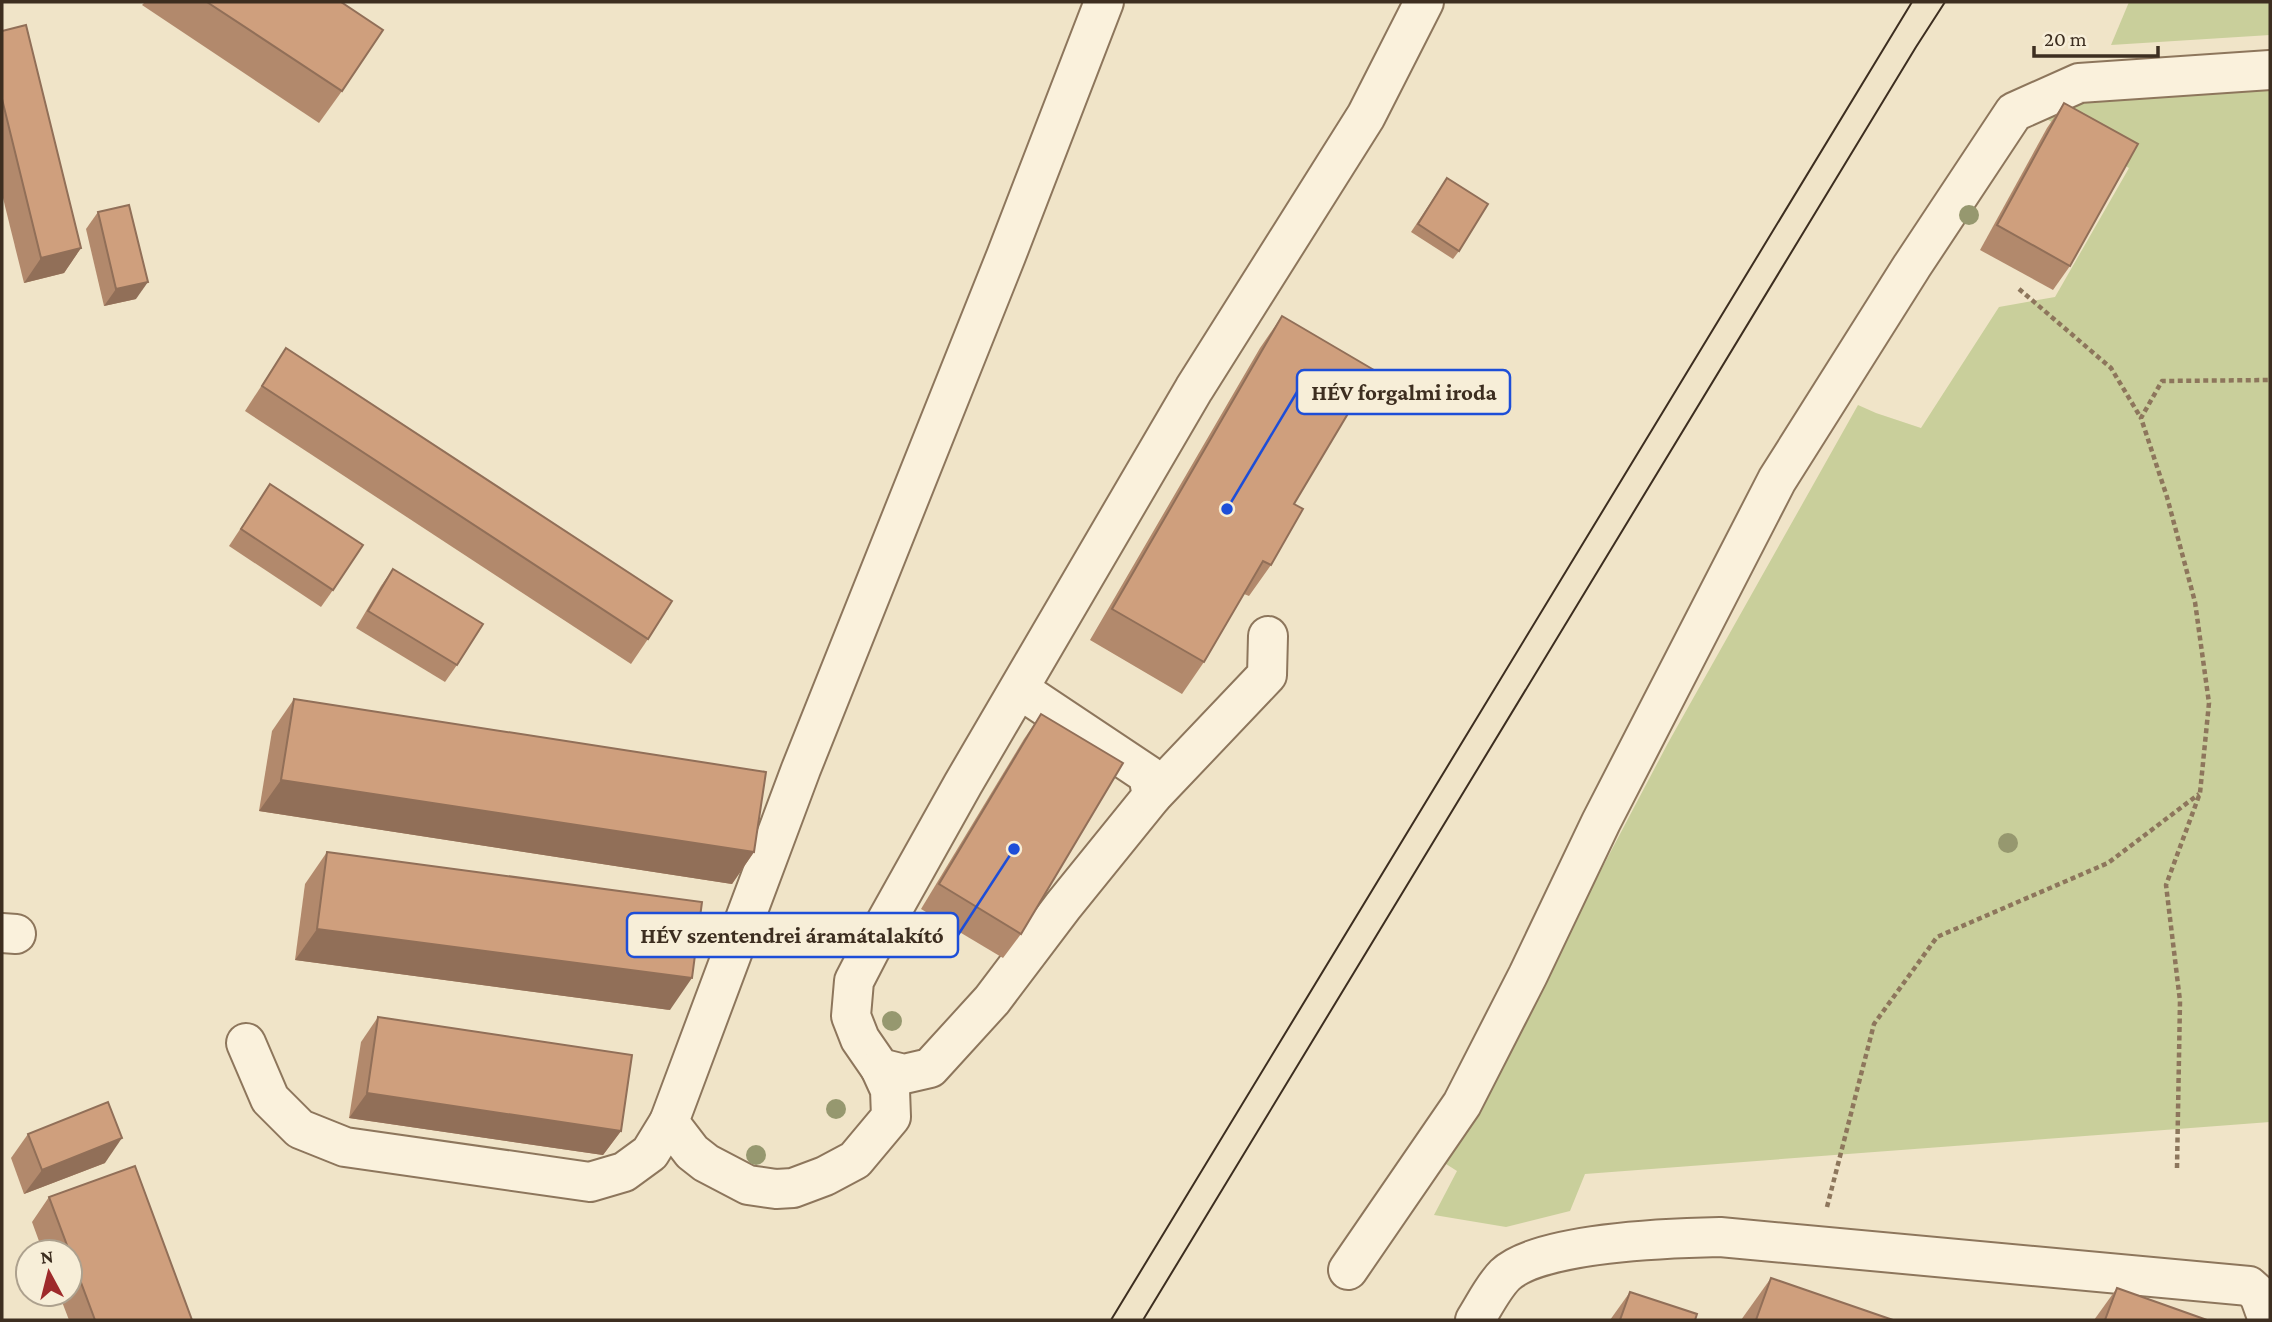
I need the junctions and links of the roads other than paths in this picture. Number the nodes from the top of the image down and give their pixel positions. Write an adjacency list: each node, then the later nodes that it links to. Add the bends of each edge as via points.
1 (1104, 2): 11 (lane, via 801,769)
2 (1424, 2): 5 (lane, via 1366,116 1194,389)
3 (2270, 71): 12 (lane, via 2079,83 2014,112 1777,480 1462,1104)
4 (1268, 636): 6 (lane, via 1267,675)
5 (1019, 689): 6 (lane, via 1148,775); 9 (lane, via 854,981 851,1016)
6 (1152, 796): 8 (lane, via 992,1000)
7 (246, 1043): 11 (lane, via 270,1099 300,1129 345,1147 590,1182 624,1172 650,1153)
8 (929, 1068): 9 (lane, via 904,1074); 10 (lane)
9 (880, 1069): 10 (lane, via 890,1090)
10 (891, 1117): 11 (lane, via 855,1160 793,1188 776,1189 748,1185 705,1163)
11 (669, 1122)
12 (1348, 1270)
13 (1475, 1320): 14 (lane, via 1505,1275 1532,1258 1662,1238 1720,1237 2249,1286 2259,1295)
14 (2268, 1320)

